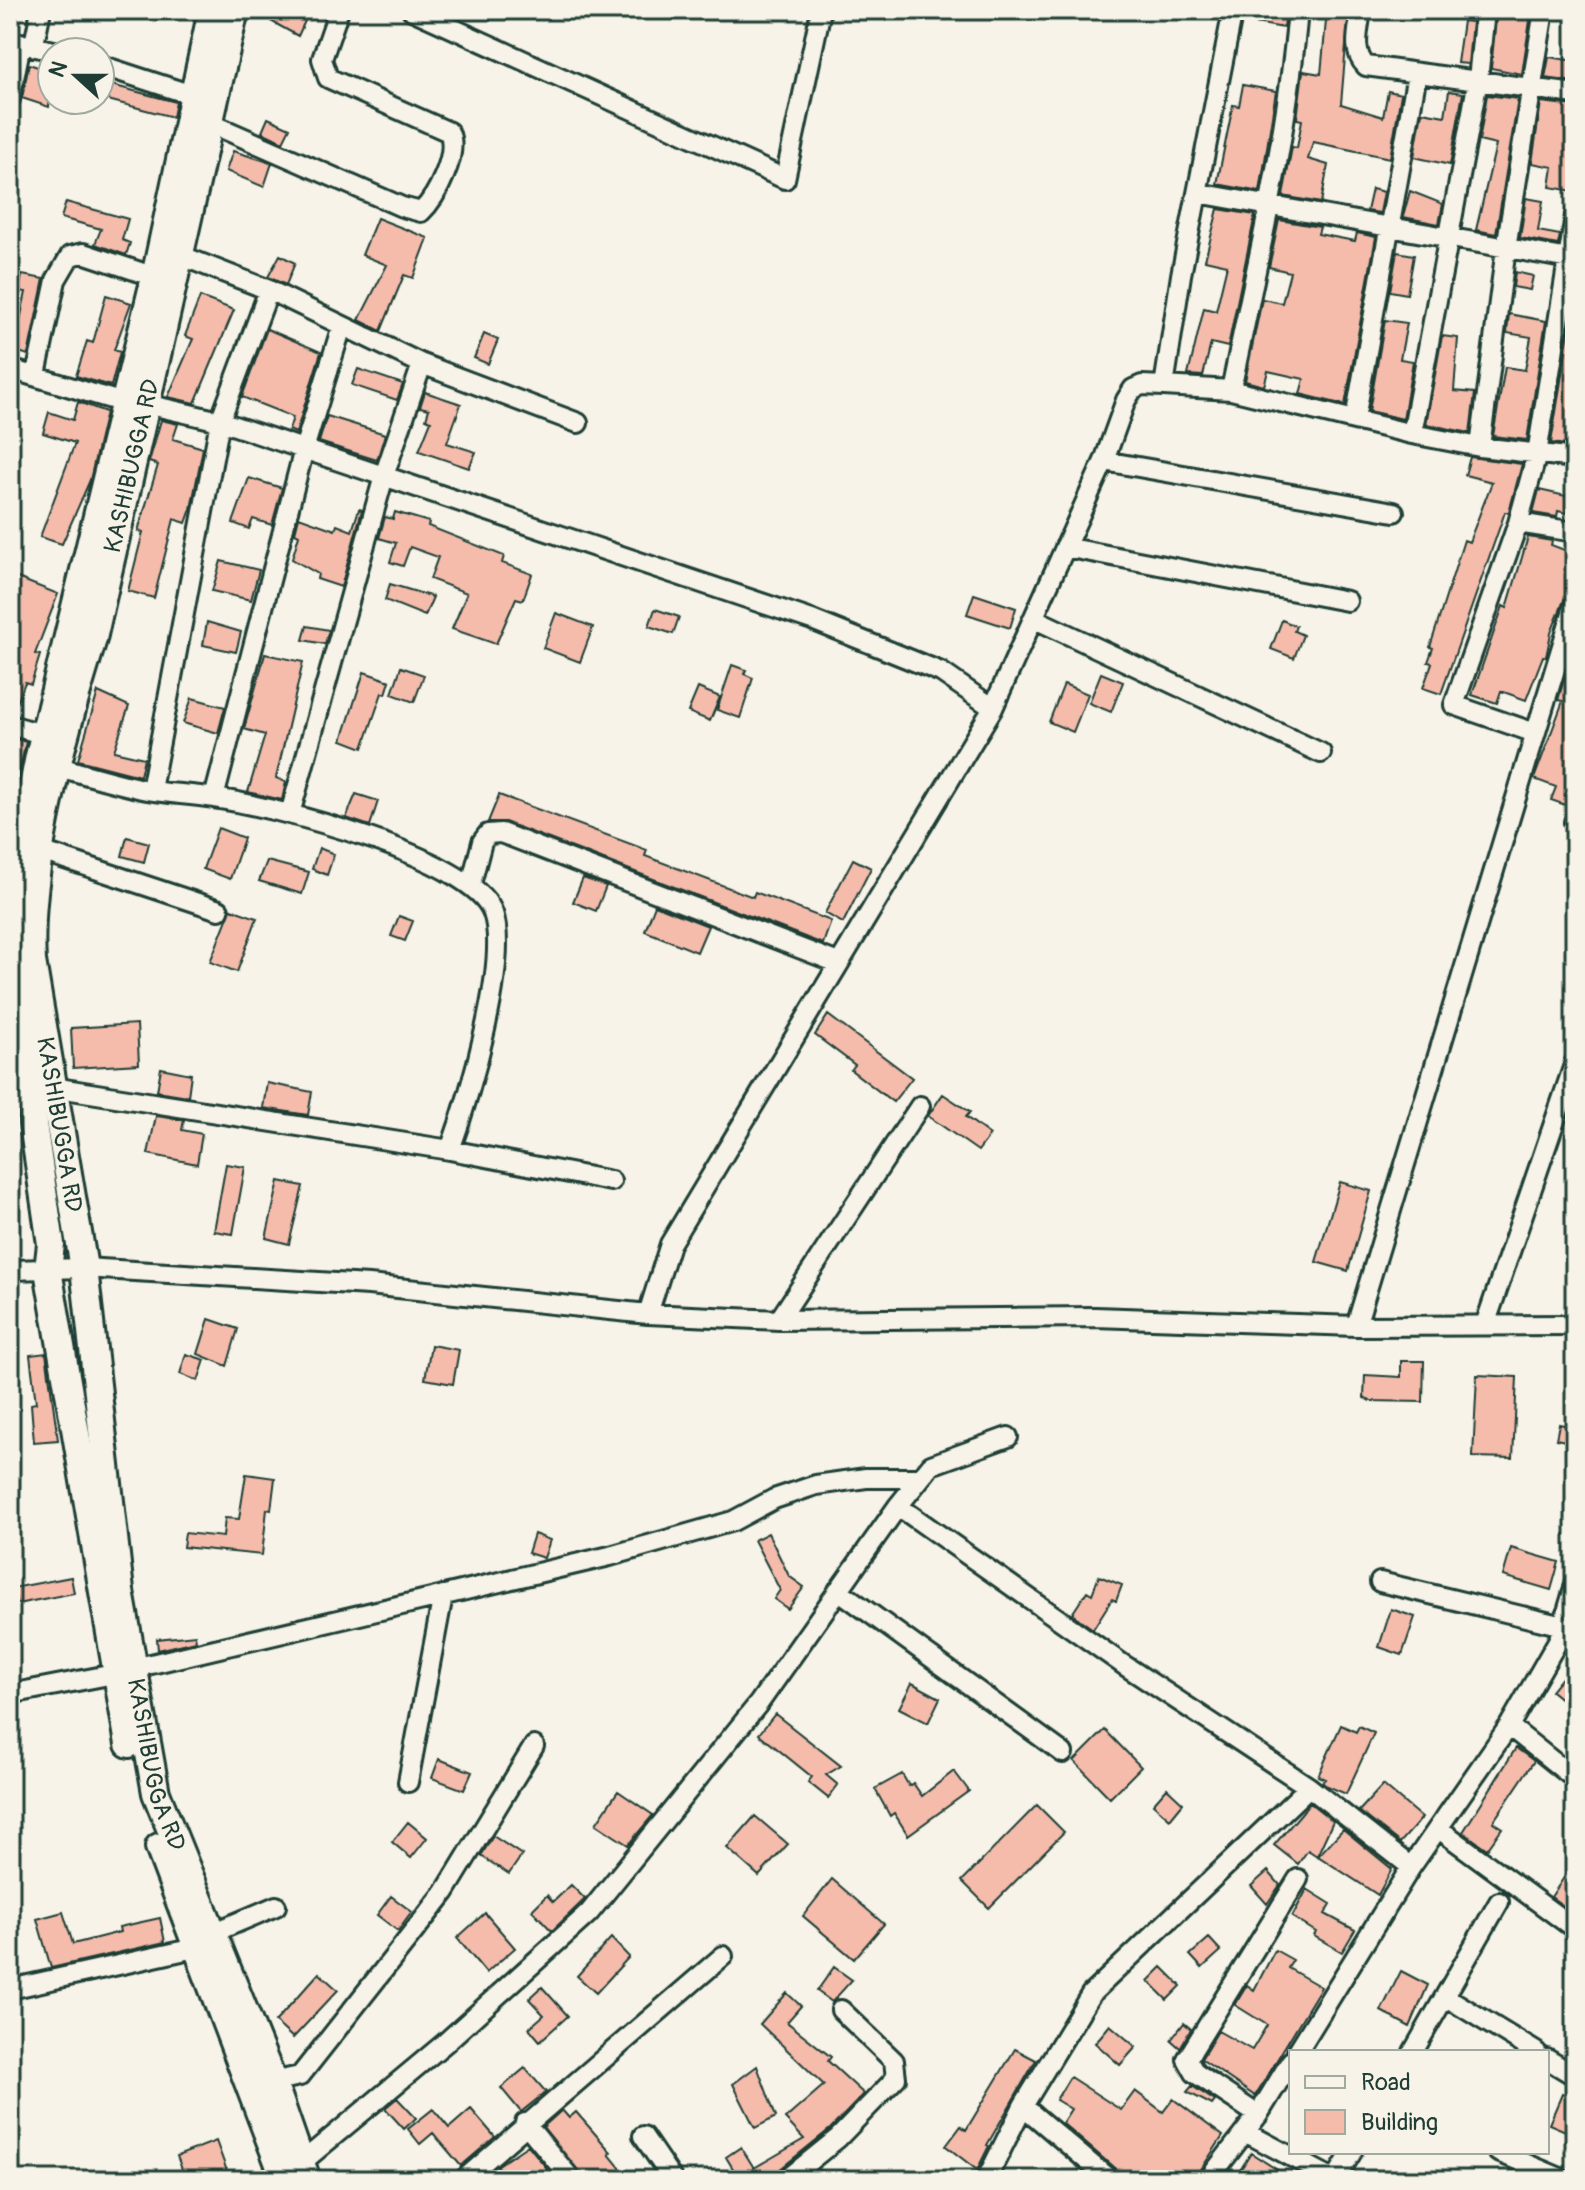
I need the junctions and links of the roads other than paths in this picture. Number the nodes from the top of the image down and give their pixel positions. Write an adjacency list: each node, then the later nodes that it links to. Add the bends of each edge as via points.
1 (41, 10): 12 (street)
2 (212, 10): 18 (main road, KASHIBUGGA RD)
3 (235, 10): 20 (main road, KASHIBUGGA RD)
4 (339, 10): 20 (street, via 322,59 328,78 449,132 452,154 429,205 421,212 402,207)
5 (412, 10): 6 (street, via 785,179)
6 (821, 10)
7 (1233, 10): 21 (street)
8 (1298, 10): 22 (street)
9 (1361, 10): 14 (street, via 1359,58 1366,66)
10 (1485, 10): 15 (street)
11 (1544, 10): 16 (street)
12 (22, 43): 19 (street)
13 (116, 70): 18 (street)
14 (1417, 74): 15 (street); 24 (street)
15 (1478, 80): 16 (street); 25 (street)
16 (1532, 88): 17 (street); 26 (street)
17 (1575, 94)
18 (192, 95): 29 (main road, KASHIBUGGA RD)
19 (10, 99)
20 (210, 123): 27 (main road, KASHIBUGGA RD)
21 (1198, 193): 22 (street); 35 (street)
22 (1269, 206): 24 (street); 36 (street)
23 (1575, 216): 28 (street)
24 (1390, 227): 25 (street); 38 (street)
25 (1450, 238): 26 (street); 41 (street)
26 (1506, 248): 28 (street); 42 (street)
27 (182, 256): 30 (street); 37 (main road, KASHIBUGGA RD)
28 (1572, 260): 44 (street)
29 (155, 277): 34 (street, via 83,253 70,256 56,280); 37 (main road, KASHIBUGGA RD)
30 (269, 290): 31 (street); 39 (street)
31 (342, 326): 32 (street); 43 (street)
32 (422, 364): 40 (street); 47 (street)
33 (10, 369): 34 (street)
34 (36, 375): 37 (street)
35 (1164, 386): 36 (street); 46 (street, via 1133,389)
36 (1231, 390): 38 (street)
37 (135, 404): 39 (street); 58 (main road, KASHIBUGGA RD); 60 (main road, KASHIBUGGA RD, via 93,639)
38 (1355, 419): 41 (street)
39 (220, 421): 43 (street); 61 (street)
40 (578, 423)
41 (1412, 434): 42 (street)
42 (1480, 447): 44 (street)
43 (304, 449): 47 (street); 62 (street)
44 (1537, 454): 45 (street); 49 (street)
45 (1575, 458)
46 (1104, 461): 48 (street); 51 (street)
47 (384, 476): 55 (street, via 812,620 941,672); 63 (street)
48 (1394, 512)
49 (1518, 523): 50 (street); 57 (street, via 1454,705)
50 (1575, 532)
51 (1065, 547): 52 (street); 54 (street)
52 (1347, 601)
53 (1575, 603): 57 (street)
54 (1035, 619): 55 (street); 59 (street)
55 (993, 708): 67 (street)
56 (10, 725): 58 (street)
57 (1535, 733): 80 (street)
58 (46, 735): 69 (main road, KASHIBUGGA RD, via 13,888 14,950)
59 (1321, 753)
60 (59, 767): 61 (street); 64 (main road, KASHIBUGGA RD)
61 (151, 790): 62 (street)
62 (214, 798): 63 (street)
63 (290, 814): 65 (street, via 397,847)
64 (41, 851): 66 (street); 69 (main road, KASHIBUGGA RD, via 30,927)
65 (471, 884): 67 (street, via 482,842 488,834 501,833); 71 (street, via 494,914 494,970 481,1050)
66 (219, 910)
67 (838, 963): 76 (street, via 670,1244)
68 (1575, 1062): 78 (street)
69 (42, 1085): 71 (street); 73 (main road, KASHIBUGGA RD); 75 (main road, KASHIBUGGA RD, via 33,1124 51,1244)
70 (920, 1106): 77 (street)
71 (450, 1150): 72 (street)
72 (611, 1181)
73 (84, 1268): 75 (street); 76 (street, via 369,1285); 89 (main road, KASHIBUGGA RD)
74 (10, 1270): 75 (street)
75 (48, 1270): 89 (main road, KASHIBUGGA RD)
76 (648, 1314): 77 (street)
77 (779, 1320): 80 (street, via 1095,1317)
78 (1485, 1325): 79 (street); 80 (street)
79 (1575, 1325)
80 (1356, 1326)
81 (1008, 1437): 82 (street, via 931,1465)
82 (919, 1478): 83 (street); 87 (street, via 816,1485 733,1521)
83 (898, 1506): 86 (street); 96 (street)
84 (1380, 1582): 88 (street)
85 (1575, 1585): 88 (street)
86 (838, 1590): 93 (street); 122 (street, via 759,1703 589,1913)
87 (443, 1595): 89 (street); 95 (street)
88 (1566, 1637): 91 (street)
89 (124, 1671): 90 (street); 103 (main road, KASHIBUGGA RD, via 134,1770)
90 (10, 1694)
91 (1509, 1726): 94 (street); 97 (street)
92 (534, 1746): 114 (street, via 445,1892 300,2076)
93 (1063, 1753)
94 (1575, 1779)
95 (408, 1782)
96 (1309, 1787): 98 (street); 115 (street, via 1091,1994)
97 (1439, 1829): 98 (street); 102 (street)
98 (1411, 1867): 108 (street)
99 (1298, 1879): 116 (street, via 1187,2059 1195,2073)
100 (1499, 1902): 106 (street)
101 (276, 1906): 103 (street)
102 (1575, 1929)
103 (203, 1941): 105 (street); 114 (main road, KASHIBUGGA RD)
104 (723, 1956): 117 (street)
105 (10, 1989)
106 (1446, 1997): 109 (street); 110 (street)
107 (841, 2010): 126 (street, via 894,2061 896,2078 838,2138)
108 (1298, 2050)
109 (1414, 2050)
110 (1533, 2050)
111 (1549, 2060): 113 (street)
112 (1289, 2064): 116 (street)
113 (1575, 2076)
114 (262, 2084): 122 (main road, KASHIBUGGA RD)
115 (1023, 2106): 127 (street); 128 (street)
116 (1258, 2115): 118 (street)
117 (525, 2123): 123 (street); 124 (street)
118 (1245, 2132): 129 (street); 130 (street)
119 (643, 2136): 125 (street)
120 (1351, 2154): 130 (street)
121 (1503, 2154): 131 (street)
122 (294, 2175)
123 (463, 2180)
124 (572, 2180)
125 (673, 2180)
126 (786, 2180)
127 (986, 2180)
128 (1110, 2180)
129 (1208, 2180)
130 (1335, 2180)
131 (1565, 2180)

